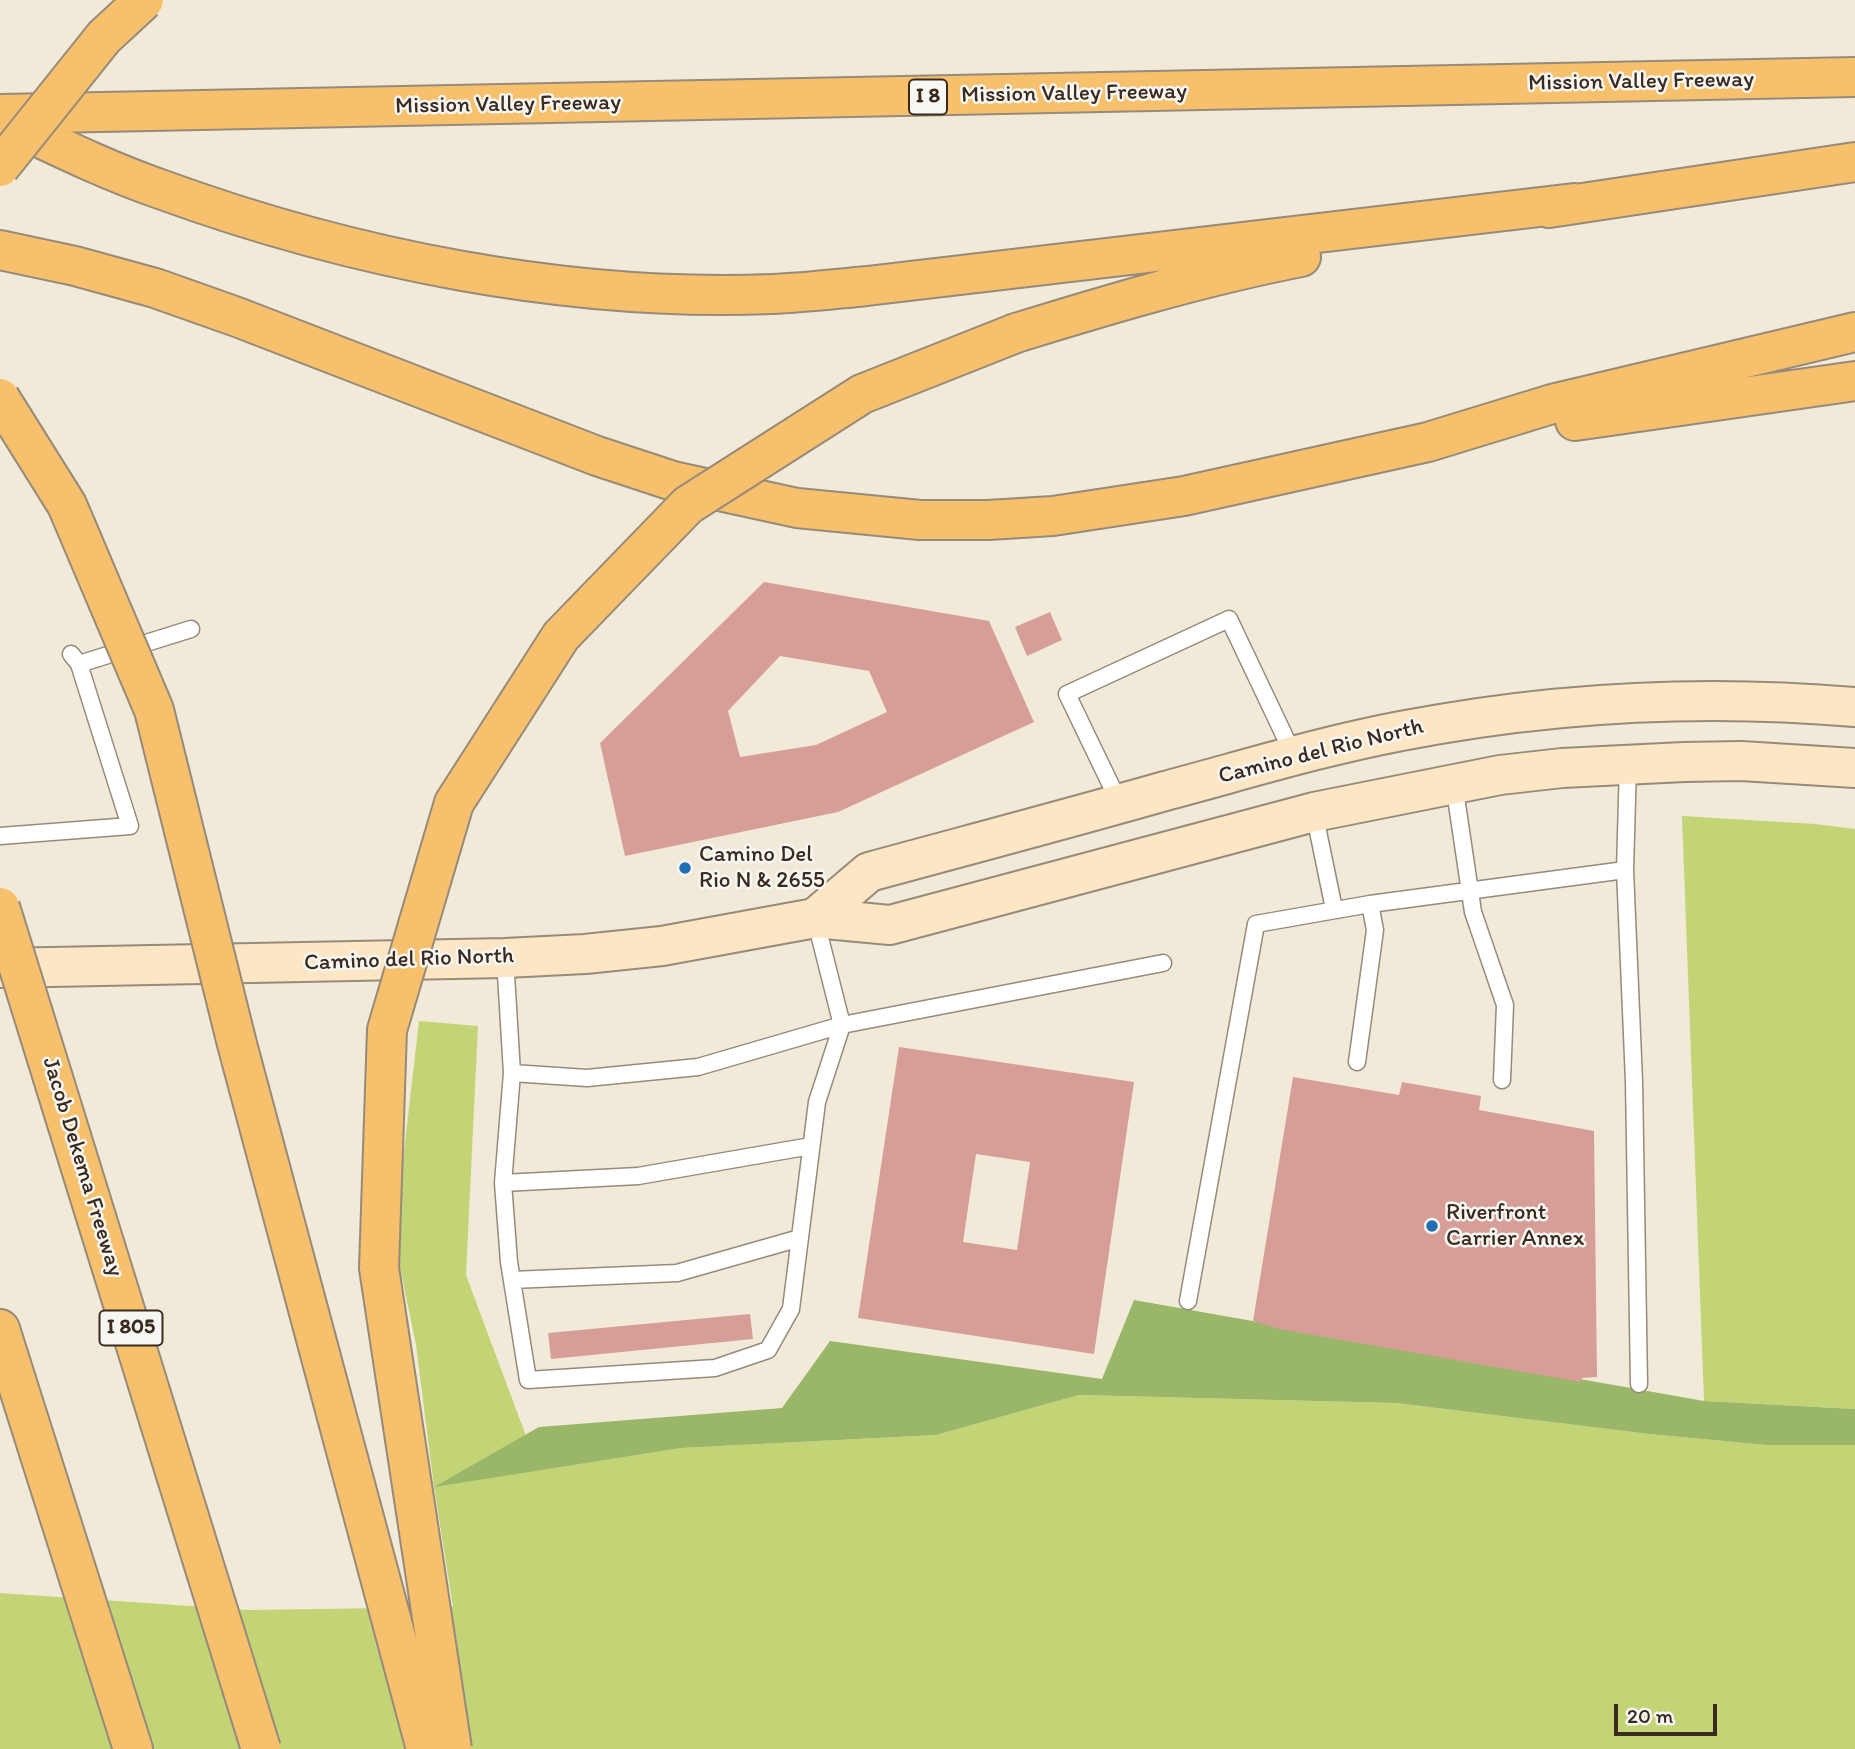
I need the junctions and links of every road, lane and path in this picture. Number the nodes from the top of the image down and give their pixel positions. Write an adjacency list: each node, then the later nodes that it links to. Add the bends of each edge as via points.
1 (144, 0): 5 (highway, bridge, via 104,37)
2 (1855, 77): 3 (highway, Mission Valley Freeway / I 8)
3 (0, 117): 6 (highway, via 145,184 316,240 501,278 670,293 771,294 984,273)
4 (1855, 162): 6 (highway)
5 (0, 167)
6 (1574, 203): 45 (highway, bridge, via 1153,291 1016,333 862,394 688,505 561,636 454,803 387,1030 379,1268)
7 (0, 250): 11 (highway, via 155,288 585,452 673,481 797,508 920,520 1053,516 1184,496)
8 (1855, 332): 11 (highway, via 1552,404)
9 (1855, 381): 11 (highway)
10 (0, 398): 44 (highway, bridge, via 67,505 154,710 237,1044)
11 (1428, 442)
12 (191, 629): 21 (lane, via 75,659 130,826)
13 (1624, 704): 14 (main road, Camino del Rio North, via 1741,701); 15 (main road, Camino del Rio North, via 1471,719); 16 (main road)
14 (1855, 707)
15 (1294, 756): 19 (main road, Camino del Rio North); 19 (lane, via 1229,619 1067,694)
16 (1628, 764): 17 (main road, Camino del Rio North, via 1741,761); 18 (main road, Camino del Rio North, via 1525,772); 22 (lane)
17 (1855, 768)
18 (1454, 784): 20 (main road, Camino del Rio North); 23 (lane)
19 (1120, 804): 27 (main road, Camino del Rio North, via 869,872)
20 (1314, 812): 26 (lane); 27 (main road, Camino del Rio North, via 890,925)
21 (0, 836)
22 (1625, 870): 23 (lane); 41 (lane)
23 (1469, 890): 24 (lane); 34 (lane, via 1505,1005)
24 (1370, 904): 26 (lane); 32 (lane, via 1375,930)
25 (0, 907): 43 (highway, Jacob Dekema Freeway / I 805, bridge)
26 (1334, 909): 39 (lane, via 1256,924)
27 (815, 918): 28 (main road, Camino del Rio North, via 662,946); 31 (lane)
28 (505, 958): 30 (main road, Camino del Rio North); 33 (lane)
29 (1163, 963): 31 (lane)
30 (0, 968)
31 (842, 1025): 33 (lane, via 698,1067 587,1078); 35 (lane, via 817,1102)
32 (1357, 1062)
33 (512, 1073): 36 (lane)
34 (1502, 1080)
35 (811, 1146): 36 (lane, via 638,1176); 37 (lane)
36 (503, 1183): 38 (lane)
37 (800, 1238): 38 (lane, via 677,1273); 38 (lane, via 791,1309 768,1350 715,1368 528,1380)
38 (512, 1280)
39 (1188, 1301)
40 (0, 1329): 42 (highway)
41 (1639, 1384)
42 (133, 1749)
43 (261, 1749)
44 (426, 1749)
45 (452, 1749)

